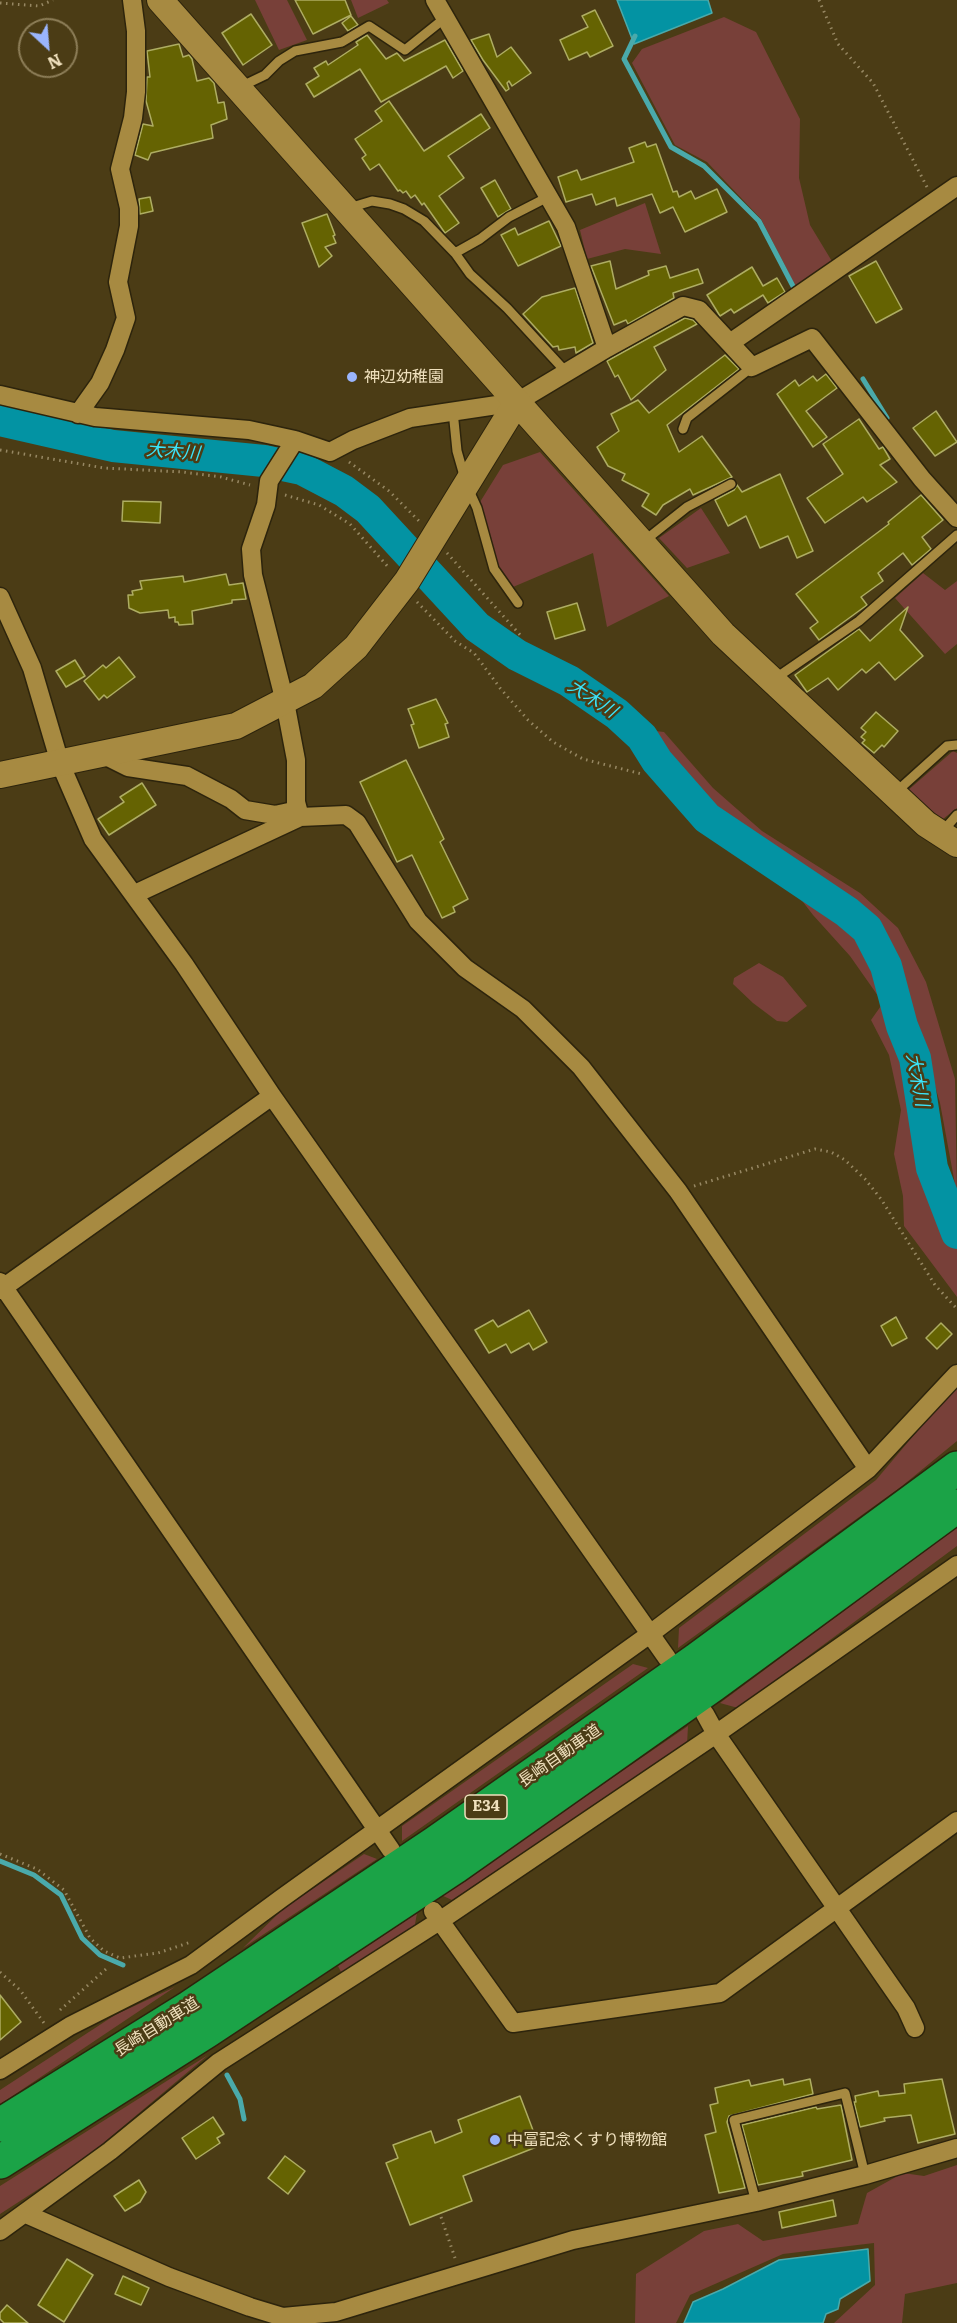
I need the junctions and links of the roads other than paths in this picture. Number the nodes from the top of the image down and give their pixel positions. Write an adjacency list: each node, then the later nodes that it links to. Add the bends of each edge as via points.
1 (132, 0): 17 (street, via 136,92 120,169 129,208 118,282 126,318 99,383)
2 (160, 0): 5 (street)
3 (435, 0): 4 (street)
4 (446, 18): 5 (lane, via 405,50 369,26 342,42 295,51 265,75); 7 (street)
5 (239, 87): 8 (street)
6 (957, 186): 10 (street)
7 (548, 197): 9 (lane); 11 (street, via 566,227)
8 (346, 208): 9 (lane, via 372,201 404,209 424,221); 15 (street)
9 (455, 253): 13 (lane, via 470,274)
10 (730, 343): 11 (street, via 699,310 683,306); 12 (street)
11 (607, 348): 13 (street)
12 (752, 368): 18 (lane, via 687,418); 22 (street, via 812,338)
13 (567, 373): 15 (street)
14 (0, 395): 17 (street)
15 (517, 402): 16 (street); 21 (street); 24 (street)
16 (453, 411): 19 (street, via 410,418 330,452); 21 (lane, via 457,451)
17 (78, 414): 19 (street, via 239,429)
18 (683, 429)
19 (293, 443): 28 (street, via 268,486 266,505 251,549 253,575)
20 (731, 484): 24 (lane, via 687,507)
21 (467, 486): 26 (lane, via 494,569); 28 (street, via 405,583 356,646 313,686)
22 (957, 518)
23 (957, 535): 27 (lane, via 859,621)
24 (642, 543): 27 (street, via 723,634)
25 (0, 597): 31 (street, via 32,668)
26 (518, 603)
27 (773, 680): 33 (street)
28 (285, 702): 30 (street, via 236,726); 34 (street, via 296,760)
29 (957, 744): 33 (lane, via 947,746)
30 (102, 754): 31 (street); 34 (street, via 128,767 187,776 245,810)
31 (60, 763): 32 (street); 36 (street, via 93,839)
32 (0, 775)
33 (894, 794): 35 (street, via 927,824)
34 (299, 814): 36 (street); 41 (street, via 346,815 357,823 418,921 465,968 523,1009 581,1067 678,1191)
35 (951, 830)
36 (135, 894): 37 (street)
37 (272, 1096): 38 (street); 44 (street)
38 (1, 1287): 49 (street)
39 (957, 1374): 41 (street)
40 (957, 1468): 55 (highway, 長崎自動車道 / E34, via 696,1660 435,1843 190,2007)
41 (868, 1469): 44 (street)
42 (957, 1506): 57 (highway, 長崎自動車道 / E34, via 455,1867)
43 (957, 1565): 47 (street)
44 (650, 1634): 45 (street); 49 (street)
45 (667, 1658)
46 (705, 1714): 47 (street)
47 (716, 1734): 51 (street); 52 (street)
48 (957, 1821): 51 (street)
49 (378, 1830): 50 (street); 54 (street, via 191,1965 70,2026)
50 (391, 1850)
51 (836, 1908): 52 (street, via 720,1993 513,2023); 53 (street, via 906,2008)
52 (437, 1915): 60 (street, via 219,2062)
53 (915, 2028)
54 (0, 2070)
55 (0, 2125)
56 (957, 2148): 58 (street)
57 (0, 2162)
58 (865, 2175): 59 (street); 59 (lane, via 845,2093 734,2120)
59 (756, 2202): 62 (street, via 573,2240 336,2312)
60 (26, 2214): 61 (street); 62 (street, via 169,2277)
61 (0, 2231)
62 (281, 2320)

